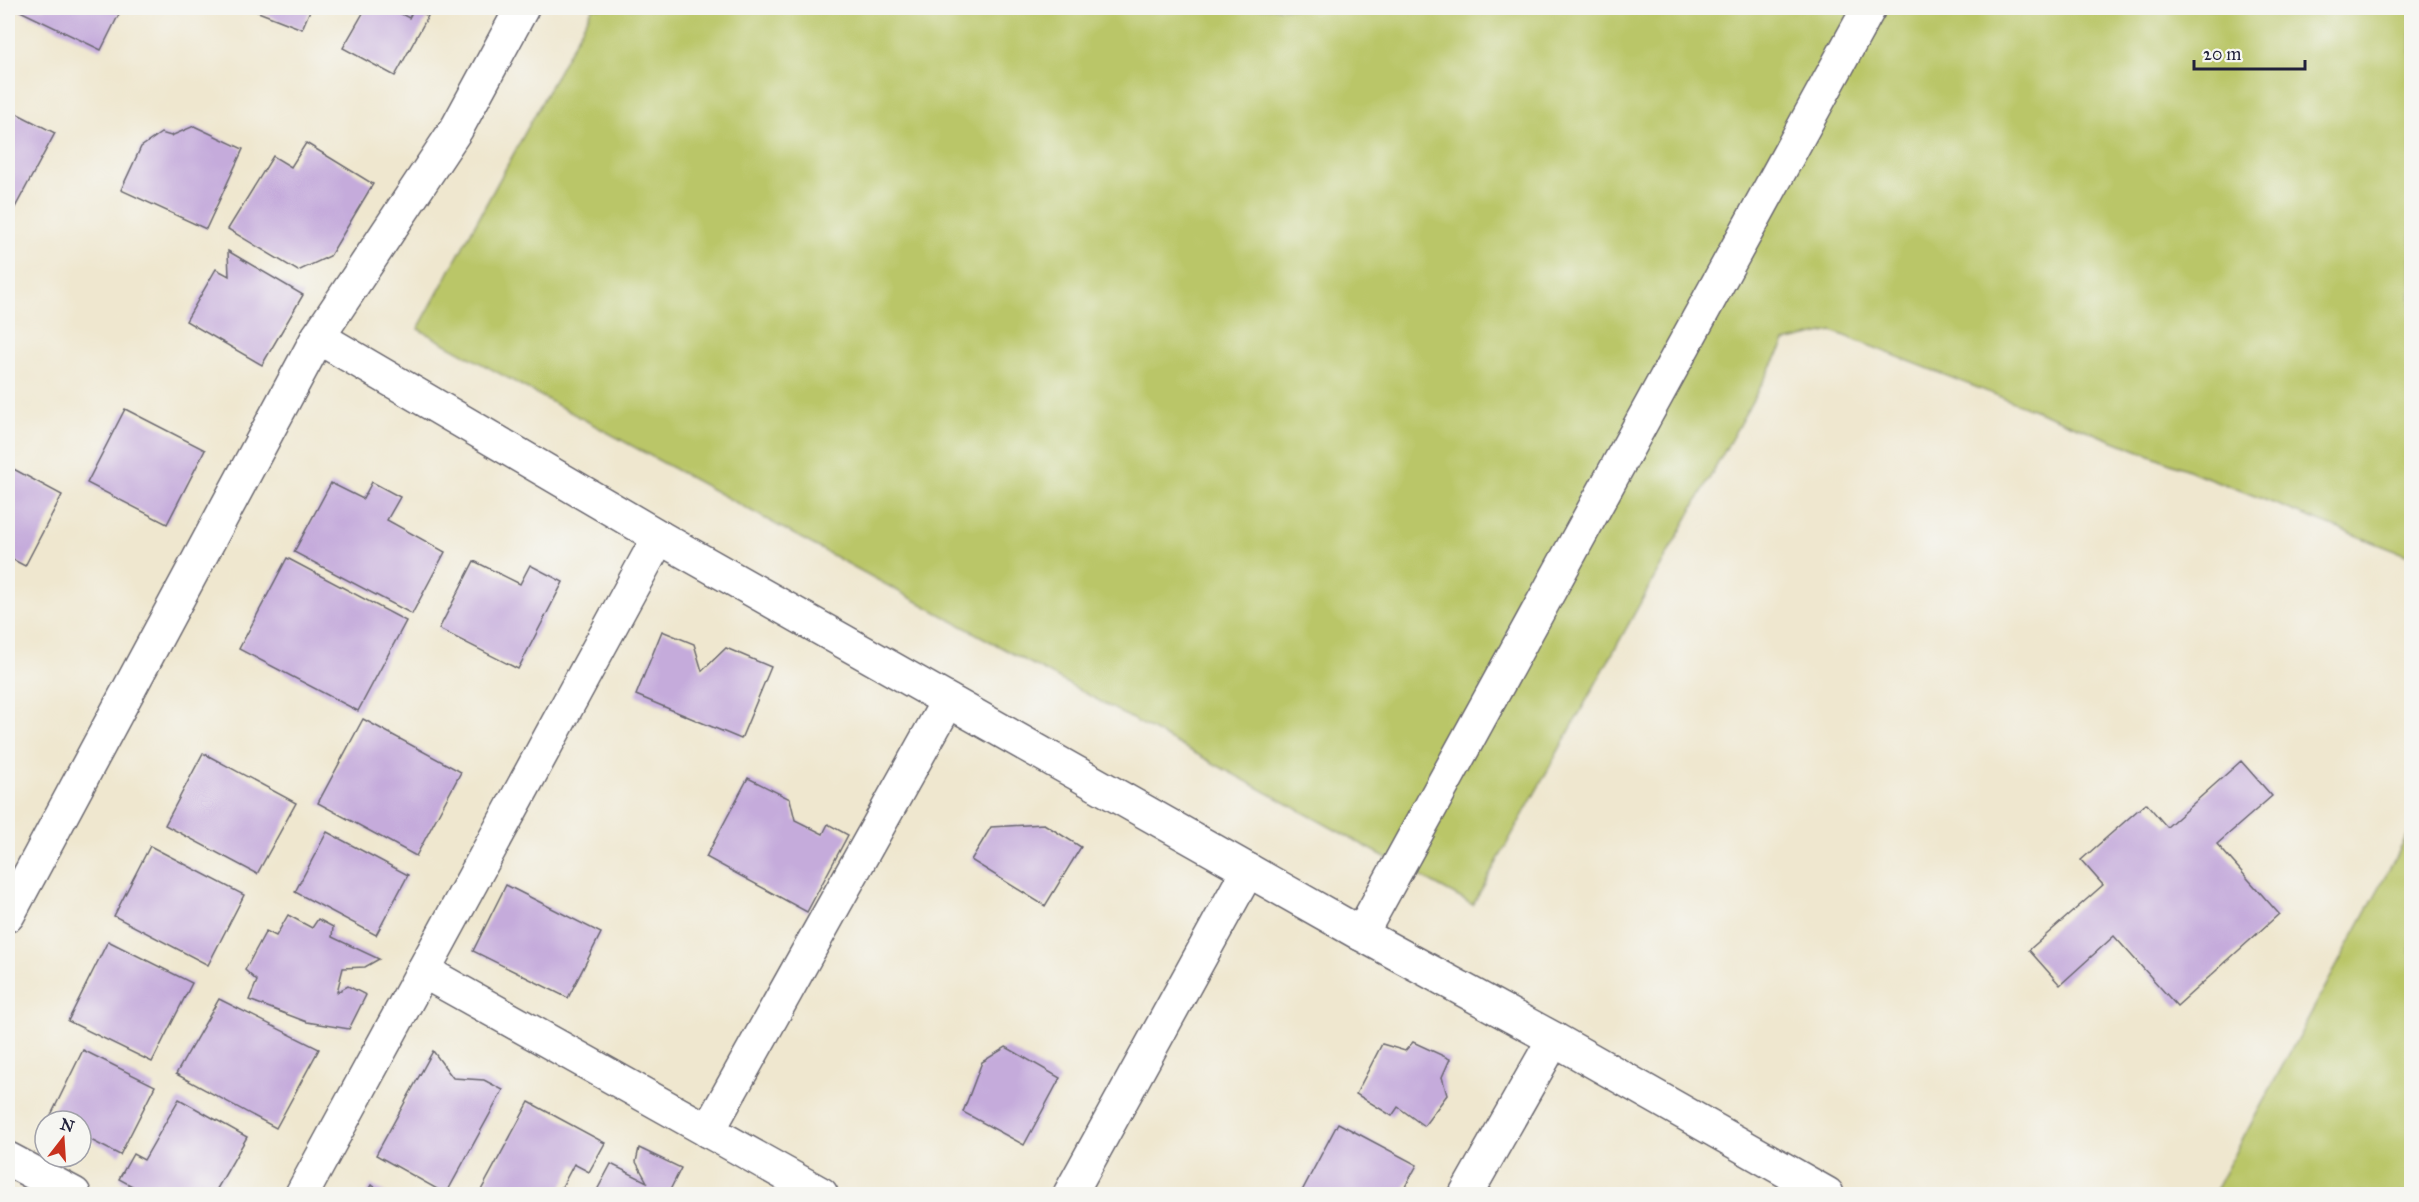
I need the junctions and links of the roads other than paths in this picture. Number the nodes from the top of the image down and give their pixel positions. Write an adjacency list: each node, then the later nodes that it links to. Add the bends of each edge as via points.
1 (522, 8): 3 (street, via 457,128)
2 (1869, 8): 8 (street)
3 (318, 337): 4 (street); 7 (street)
4 (659, 537): 5 (street); 9 (street)
5 (948, 701): 6 (street); 11 (street)
6 (1248, 870): 8 (street); 16 (street)
7 (8, 915)
8 (1361, 934): 10 (street)
9 (423, 971): 11 (street); 14 (street)
10 (1554, 1039): 17 (street); 18 (street)
11 (708, 1131): 15 (street)
12 (8, 1159): 13 (street)
13 (74, 1194)
14 (302, 1194)
15 (821, 1194)
16 (1070, 1194)
17 (1466, 1194)
18 (1827, 1194)

